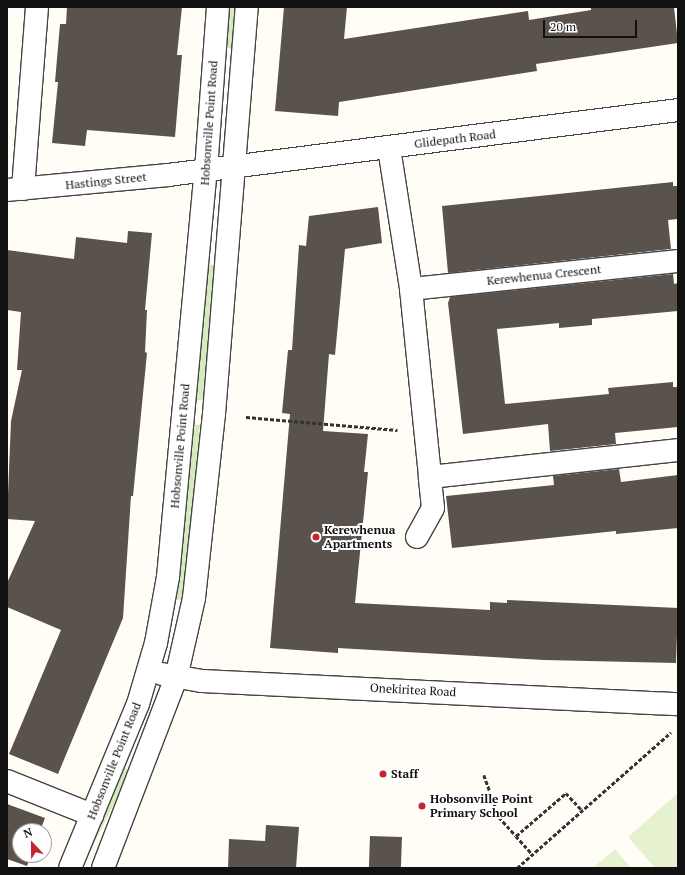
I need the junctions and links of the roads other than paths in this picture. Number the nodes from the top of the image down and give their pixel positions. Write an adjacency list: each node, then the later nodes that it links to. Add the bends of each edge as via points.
1 (37, 7): 8 (street)
2 (218, 7): 7 (street, Hobsonville Point Road)
3 (247, 7): 6 (street)
4 (678, 110): 5 (street, Glidepath Road)
5 (389, 148): 6 (street, Glidepath Road); 10 (street)
6 (232, 166): 7 (street, Hastings Street); 15 (street, via 214,414 195,590)
7 (206, 170): 8 (street, Hastings Street); 14 (street, Hobsonville Point Road, via 168,577)
8 (15, 190)
9 (678, 261): 10 (street, Kerewhenua Crescent)
10 (411, 289): 12 (street)
11 (678, 450): 12 (street)
12 (430, 476): 13 (street, via 433,508)
13 (417, 537)
14 (148, 670): 15 (street, Onekiritea Road); 18 (street, Hobsonville Point Road, via 138,704)
15 (176, 678): 16 (street, Onekiritea Road); 20 (street)
16 (678, 704)
17 (7, 781): 18 (street)
18 (92, 815): 19 (street, Hobsonville Point Road)
19 (70, 868)
20 (103, 868)

